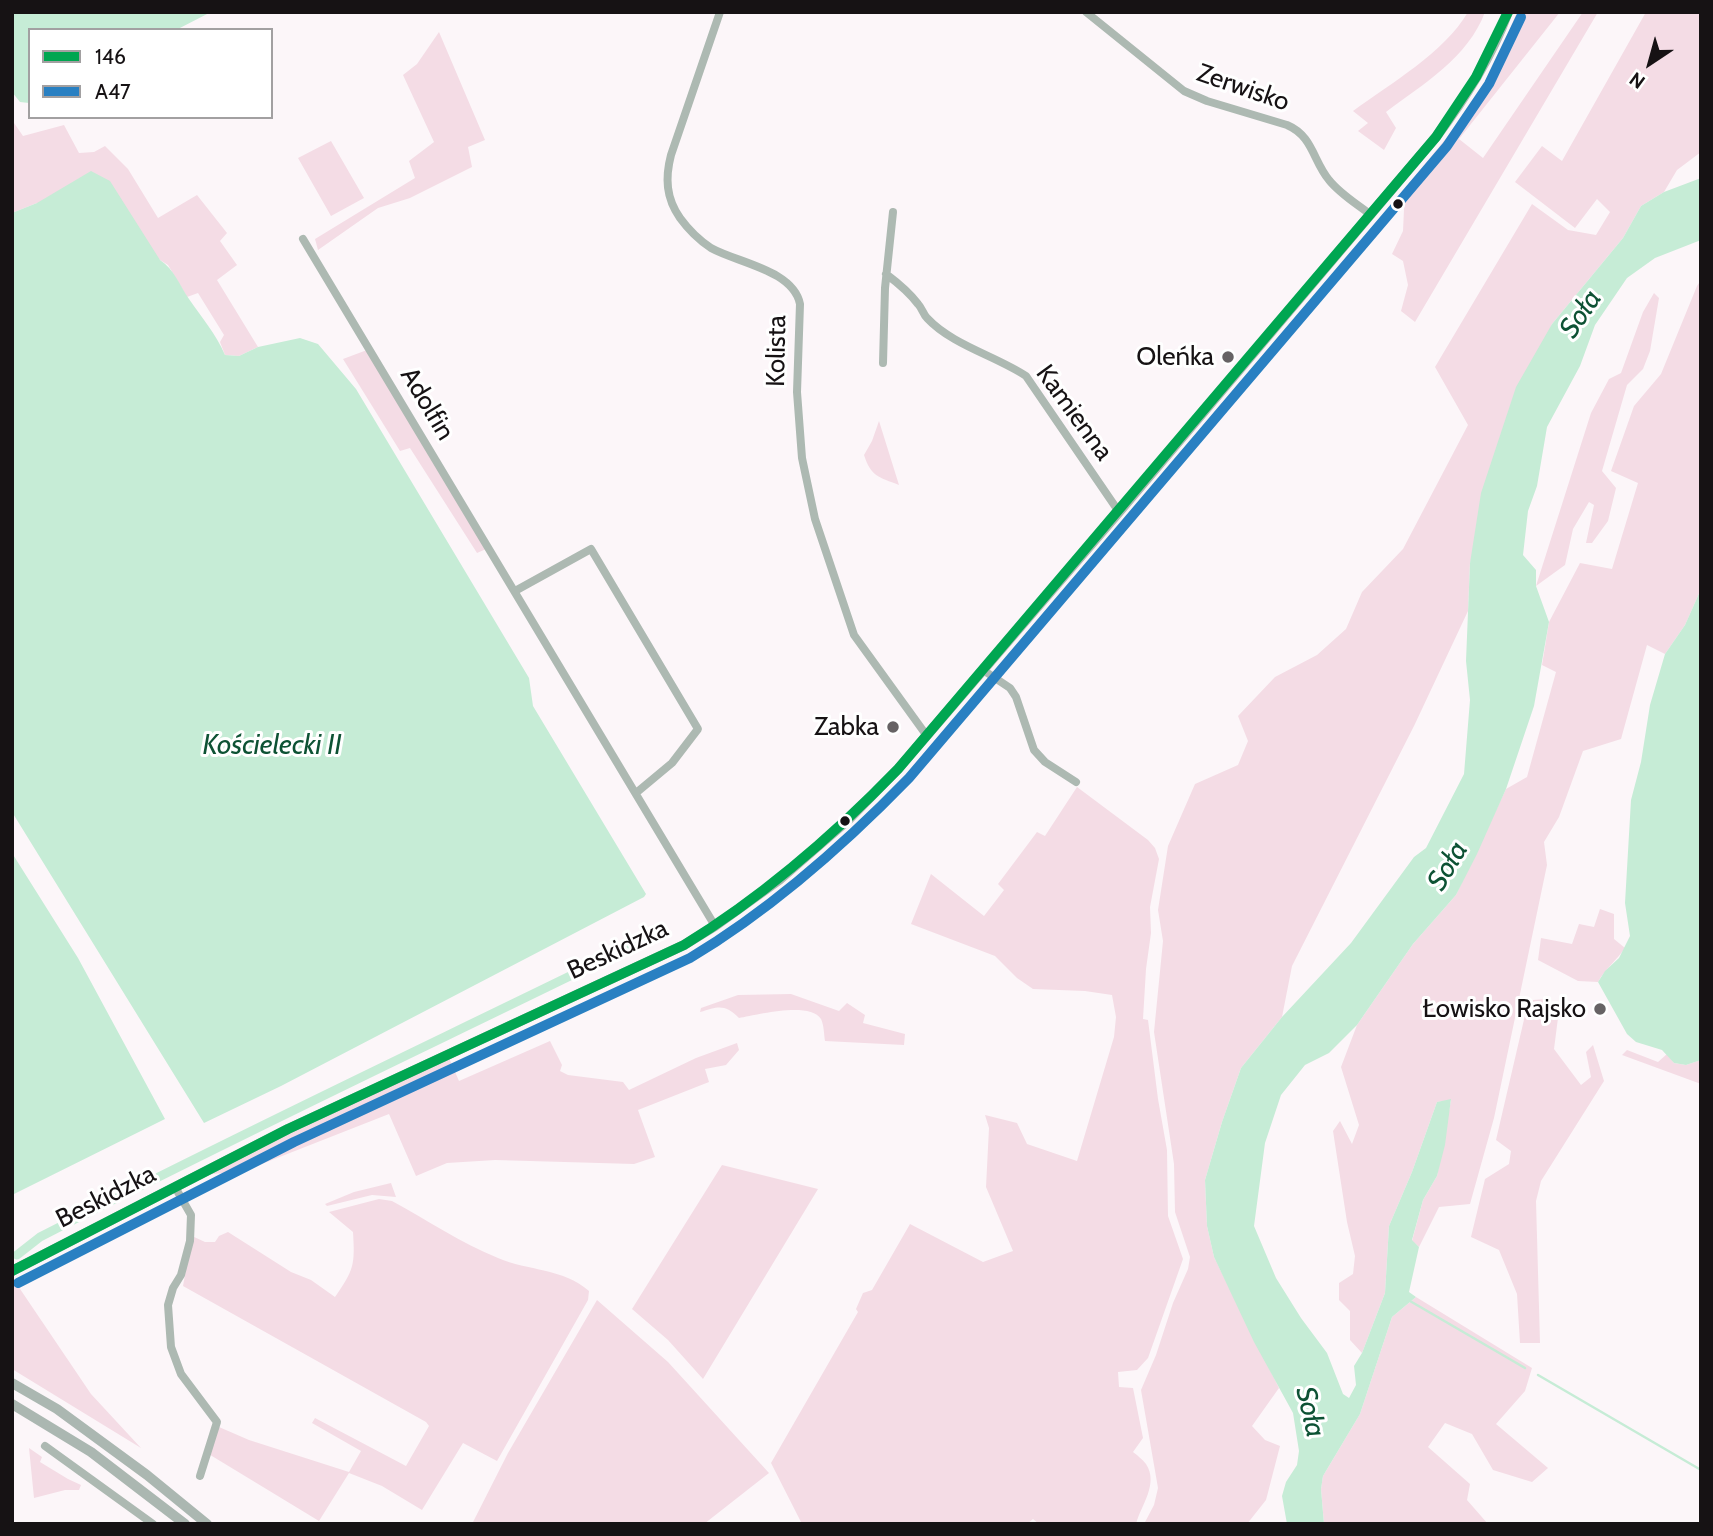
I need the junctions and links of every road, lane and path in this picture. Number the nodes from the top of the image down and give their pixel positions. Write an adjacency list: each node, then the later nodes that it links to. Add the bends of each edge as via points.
1 (720, 12): 12 (street, Kolista, via 671,155 670,199 700,240 778,276 796,292 800,304 797,392 802,458 815,519 854,635)
2 (1086, 12): 5 (street, Zerwisko, via 1184,91 1296,129 1310,143 1328,179)
3 (1508, 12): 5 (main road, Beskidzka, via 1461,103)
4 (893, 212): 7 (street)
5 (1371, 215): 9 (main road, Beskidzka)
6 (303, 239): 10 (street, Adolfin)
7 (886, 274): 8 (street); 9 (street, Kamienna, via 948,333 1026,376)
8 (883, 363)
9 (1119, 512): 11 (main road, Beskidzka)
10 (515, 591): 14 (street, Adolfin); 14 (street, via 591,549 698,729 672,764)
11 (983, 670): 12 (main road, Beskidzka); 13 (street, via 1016,697 1034,750)
12 (927, 736): 15 (main road, Beskidzka, via 848,820 779,880)
13 (1076, 782)
14 (636, 793): 15 (street, Adolfin)
15 (715, 926): 16 (main road, Beskidzka)
16 (175, 1187): 17 (main road, Beskidzka); 21 (street, via 191,1215 190,1241 169,1305 172,1347 181,1374 217,1422)
17 (12, 1271)
18 (12, 1383): 24 (main road, via 57,1409)
19 (12, 1404): 23 (main road, via 91,1452)
20 (45, 1446): 22 (street)
21 (200, 1476)
22 (153, 1524)
23 (185, 1524)
24 (207, 1524)

